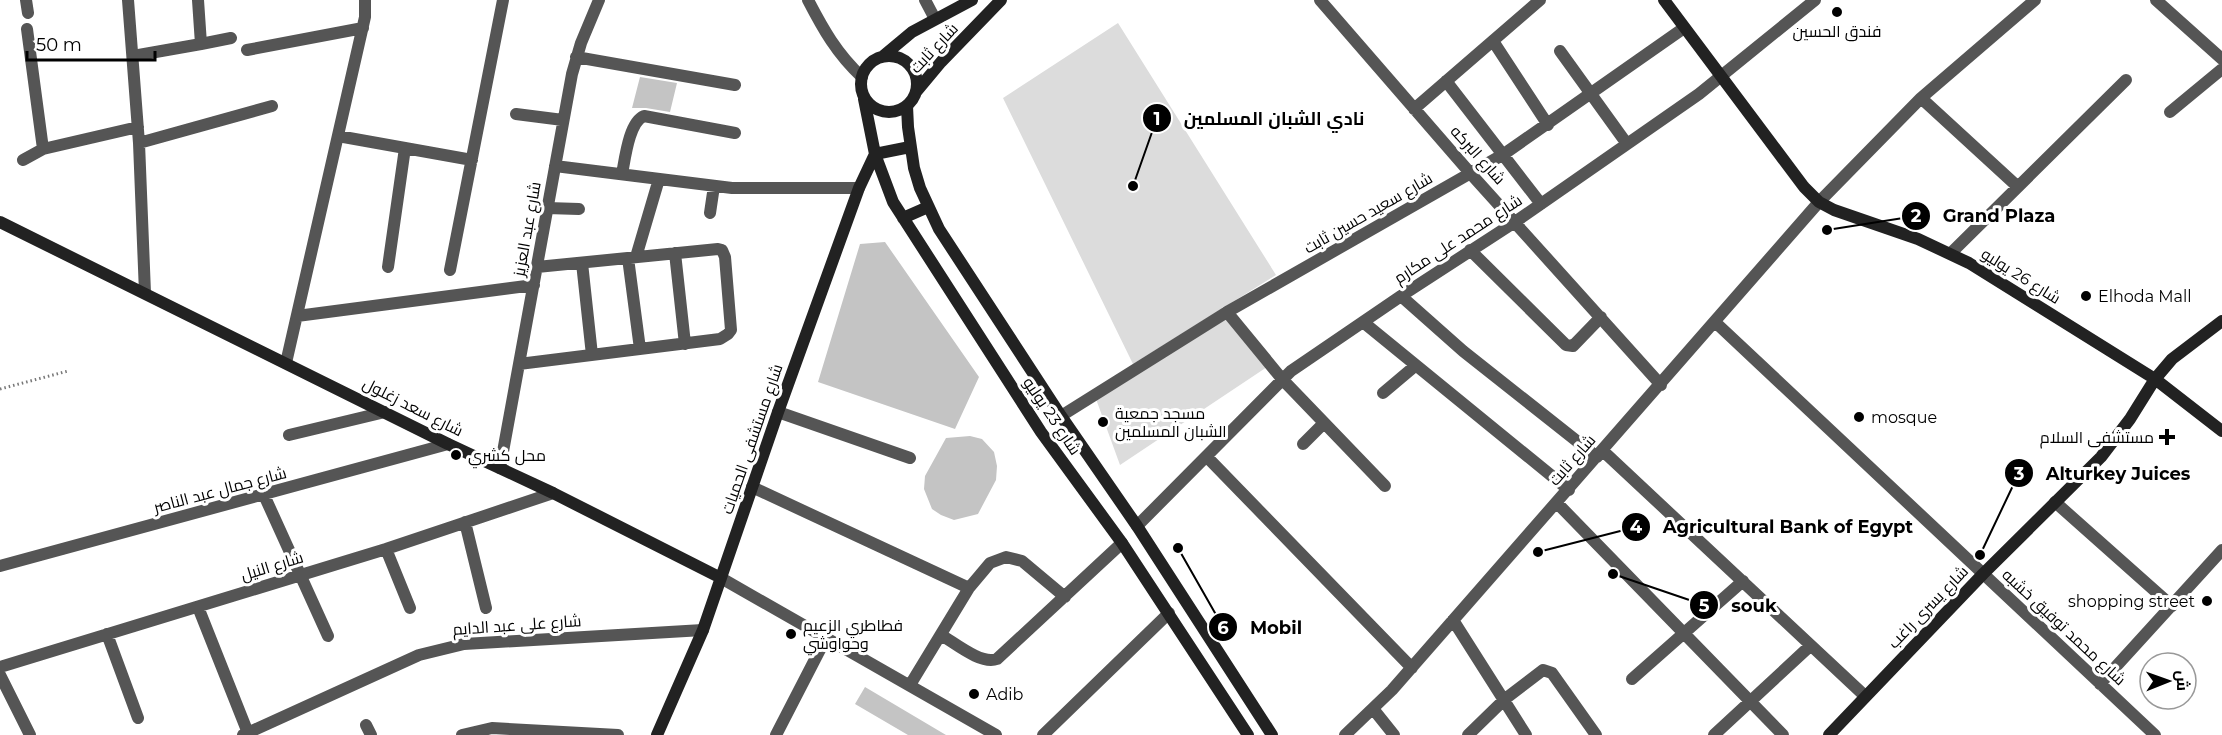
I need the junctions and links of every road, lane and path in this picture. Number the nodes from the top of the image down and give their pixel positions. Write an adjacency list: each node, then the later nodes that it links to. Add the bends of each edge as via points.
1 (26, 0): 17 (street)
2 (128, 0): 27 (street)
3 (198, 0): 24 (street)
4 (365, 0): 19 (street)
5 (503, 0): 59 (street)
6 (599, 0): 28 (street, شارع عبد العزيز)
7 (808, 0): 32 (street, via 832,43)
8 (926, 0): 18 (street)
9 (972, 0): 18 (main road, شارع ثابت)
10 (1001, 0): 37 (main road, شارع ثابت)
11 (1320, 0): 43 (street, شارع البركه)
12 (1540, 0): 23 (street)
13 (1664, 0): 20 (main road, شارع 26 يوليو)
14 (1815, 0): 33 (street, شارع محمد على مكارم)
15 (2156, 0): 30 (street)
16 (2032, 1): 39 (street, شارع ثابت)
17 (28, 14)
18 (935, 19): 29 (main road, شارع ثابت)
19 (363, 28): 25 (street); 50 (street)
20 (1684, 28): 33 (main road, شارع 26 يوليو); 38 (street, شارع سعيد حسين ثابت)
21 (27, 29): 54 (street)
22 (231, 38): 24 (street)
23 (1493, 41): 35 (street); 47 (street)
24 (201, 44): 27 (street)
25 (247, 50)
26 (1560, 51): 38 (street)
27 (133, 56): 48 (street)
28 (576, 57): 36 (street); 46 (street, شارع عبد العزيز)
29 (882, 57): 32 (main road, via 869,64); 37 (main road, via 899,58 912,68)
30 (2222, 59)
31 (2222, 69): 44 (street)
32 (862, 77): 40 (main road)
33 (1722, 77): 52 (street, شارع محمد على مكارم); 67 (main road, شارع 26 يوليو, via 1804,188)
34 (2126, 80): 65 (street)
35 (1446, 81): 43 (street); 57 (street)
36 (735, 85)
37 (916, 93): 42 (main road)
38 (1591, 95): 47 (street, شارع سعيد حسين ثابت); 52 (street)
39 (1921, 98): 65 (street); 67 (street, شارع ثابت)
40 (864, 99): 42 (main road, via 884,112); 56 (main road, شارع 23 يوليو)
41 (272, 106): 51 (street)
42 (908, 106): 53 (main road, شارع 23 يوليو)
43 (1414, 109): 62 (street, شارع البركه)
44 (2170, 112)
45 (516, 114): 46 (street)
46 (562, 120): 60 (street, شارع عبد العزيز)
47 (1548, 125): 57 (street, شارع سعيد حسين ثابت)
48 (138, 127): 51 (street); 54 (street)
49 (735, 133): 61 (street, via 644,116 633,125)
50 (338, 135): 55 (street); 88 (street)
51 (139, 143): 85 (street)
52 (1627, 144): 68 (street, شارع محمد على مكارم)
53 (910, 147): 56 (main road); 69 (main road, شارع 23 يوليو)
54 (43, 148): 58 (street)
55 (405, 148): 59 (street); 81 (street)
56 (875, 154): 66 (main road, شارع مستشفى الحميات); 73 (main road, شارع 23 يوليو)
57 (1504, 154): 62 (street, شارع سعيد حسين ثابت); 68 (street)
58 (24, 160)
59 (472, 160): 83 (street)
60 (555, 166): 61 (street); 70 (street, شارع عبد العزيز)
61 (622, 174): 63 (street)
62 (1471, 174): 75 (street, شارع البركه); 87 (street, شارع سعيد حسين ثابت)
63 (659, 179): 64 (street); 79 (street)
64 (714, 186): 66 (street); 72 (street)
65 (2018, 187): 78 (street)
66 (859, 189): 106 (main road, شارع مستشفى الحميات)
67 (1819, 202): 78 (main road, شارع 26 يوليو); 92 (street, شارع ثابت)
68 (1541, 204): 75 (street, شارع محمد على مكارم)
69 (928, 207): 73 (main road); 107 (main road, شارع 23 يوليو)
70 (547, 208): 71 (street); 82 (street, شارع عبد العزيز)
71 (579, 209)
72 (710, 213)
73 (903, 218): 126 (main road, شارع 23 يوليو, via 1041,432)
74 (0, 222): 85 (main road, شارع سعد زغلول)
75 (1515, 222): 76 (street, شارع محمد على مكارم); 89 (street, شارع البركه)
76 (1470, 250): 86 (street, شارع محمد على مكارم); 89 (street, via 1566,345 1573,346)
77 (675, 253): 79 (street); 93 (street); 93 (street, via 714,248 724,254 731,325 728,334)
78 (1951, 253): 101 (main road, شارع 26 يوليو)
79 (632, 257): 80 (street); 94 (street)
80 (582, 262): 82 (street); 95 (street)
81 (388, 267)
82 (537, 267): 84 (street, شارع عبد العزيز)
83 (450, 270)
84 (534, 285): 88 (street); 97 (street, شارع عبد العزيز)
85 (145, 293): 96 (main road, شارع سعد زغلول)
86 (1401, 296): 91 (street, شارع محمد على مكارم); 113 (street, via 1463,351)
87 (1227, 312): 100 (street); 107 (street, شارع سعيد حسين ثابت)
88 (297, 316): 96 (street)
89 (1600, 317): 102 (street, شارع البركه)
90 (2222, 321): 101 (main road, شارع يسرى راغب, via 2182,350)
91 (1363, 322): 98 (street); 100 (street, شارع محمد على مكارم)
92 (1715, 322): 102 (street, شارع ثابت); 131 (street, شارع محمد توفيق خشبه)
93 (686, 344): 94 (street)
94 (640, 349): 95 (street)
95 (592, 355): 97 (street)
96 (286, 363): 105 (main road, شارع سعد زغلول)
97 (519, 364): 116 (street, شارع عبد العزيز)
98 (1415, 366): 104 (street); 119 (street)
99 (68, 370): 103 (path)
100 (1282, 379): 108 (street); 114 (street, شارع محمد على مكارم)
101 (2155, 379): 109 (main road, شارع 26 يوليو); 122 (main road, شارع يسرى راغب, via 2115,439)
102 (1661, 385): 113 (street, شارع ثابت)
103 (0, 389)
104 (1383, 393)
105 (385, 412): 110 (street); 111 (main road, شارع سعد زغلول)
106 (778, 412): 115 (street); 118 (main road, شارع مستشفى الحميات)
107 (1061, 416): 125 (main road, شارع 23 يوليو)
108 (1324, 423): 112 (street); 117 (street)
109 (2222, 431)
110 (289, 435)
111 (447, 444): 116 (main road, شارع سعد زغلول); 121 (street, شارع جمال عبد الناصر)
112 (1303, 444)
113 (1600, 454): 119 (street, شارع ثابت); 133 (street)
114 (1207, 457): 125 (street, شارع محمد على مكارم); 150 (street)
115 (910, 458)
116 (500, 468): 120 (main road, شارع سعد زغلول)
117 (1385, 486)
118 (752, 487): 132 (main road, شارع مستشفى الحميات); 134 (street)
119 (1569, 490): 123 (street, شارع ثابت)
120 (553, 493): 124 (street, شارع النيل); 132 (main road, شارع سعد زغلول)
121 (264, 495): 129 (street, شارع جمال عبد الناصر); 130 (street)
122 (2055, 502): 131 (main road, شارع يسرى راغب); 137 (street)
123 (1557, 503): 141 (street, شارع ثابت); 143 (street)
124 (465, 522): 127 (street, شارع النيل); 139 (street)
125 (1137, 526): 169 (main road, شارع 23 يوليو)
126 (1122, 543): 135 (street); 140 (main road, شارع 23 يوليو)
127 (386, 549): 130 (street, شارع النيل); 138 (street)
128 (2222, 550): 137 (street)
129 (0, 566)
130 (300, 574): 136 (street, شارع النيل); 146 (street)
131 (1983, 574): 153 (street, شارع محمد توفيق خشبه); 155 (main road, شارع يسرى راغب)
132 (721, 578): 142 (main road, شارع مستشفى الحميات); 147 (street, شارع سعد زغلول)
133 (1743, 581): 143 (street); 148 (street)
134 (969, 588): 135 (street, via 990,562 1006,557 1023,561); 145 (street)
135 (1065, 597): 145 (street, via 1002,657 992,661)
136 (198, 606): 144 (street, شارع النيل); 161 (street)
137 (2172, 606): 153 (street)
138 (410, 608)
139 (486, 608)
140 (1169, 613): 167 (street); 168 (main road, شارع 23 يوليو)
141 (1453, 620): 150 (street, شارع ثابت); 156 (street)
142 (703, 630): 161 (street, شارع على عبد الدايم, via 449,646 419,655); 164 (main road, شارع مستشفى الحميات)
143 (1684, 633): 152 (street); 157 (street)
144 (106, 634): 149 (street, شارع النيل); 159 (street)
145 (941, 635): 154 (street)
146 (328, 636)
147 (826, 638): 154 (street, شارع سعد زغلول); 165 (street)
148 (1810, 646): 155 (street); 157 (street)
149 (0, 667)
150 (1412, 668): 158 (street, شارع ثابت)
151 (0, 675): 160 (street)
152 (1632, 679)
153 (2100, 684): 178 (street, شارع محمد توفيق خشبه)
154 (910, 685): 166 (street, شارع سعد زغلول)
155 (1865, 696): 177 (main road, شارع يسرى راغب)
156 (1505, 699): 172 (street); 173 (street); 174 (street, via 1538,672 1548,670)
157 (1751, 701): 175 (street); 176 (street)
158 (1374, 710): 170 (street, شارع ثابت); 171 (street)
159 (138, 718)
160 (28, 734)
161 (246, 734)
162 (462, 735): 163 (street, via 492,728)
163 (618, 735)
164 (657, 735)
165 (776, 735)
166 (996, 735)
167 (1043, 735)
168 (1248, 735)
169 (1272, 735)
170 (1345, 735)
171 (1394, 735)
172 (1468, 735)
173 (1526, 735)
174 (1596, 735)
175 (1714, 735)
176 (1783, 735)
177 (1829, 735)
178 (2155, 735)

